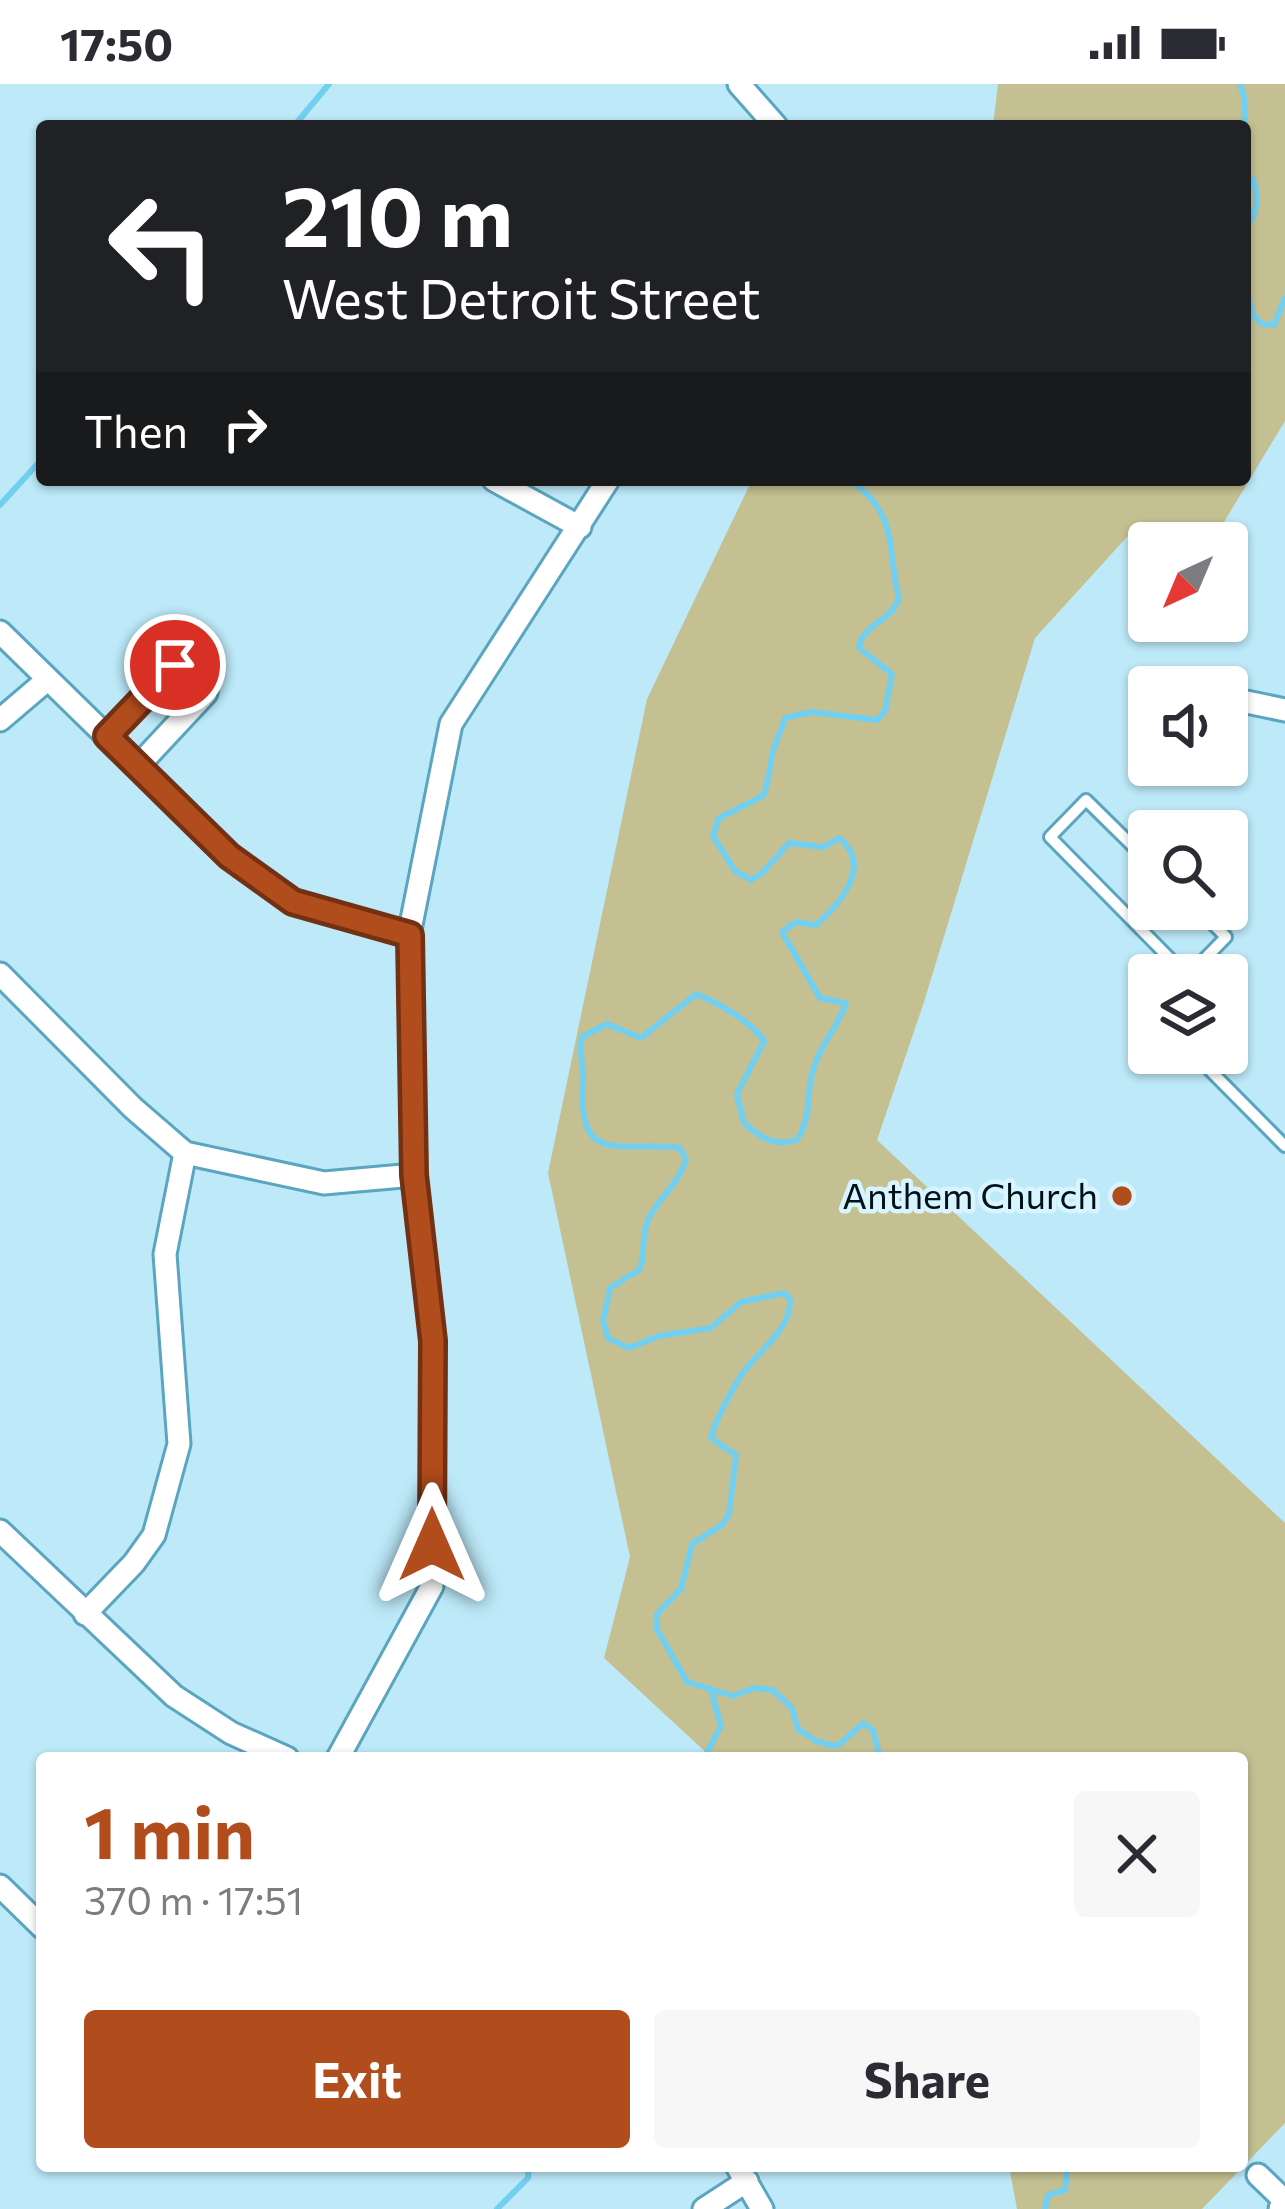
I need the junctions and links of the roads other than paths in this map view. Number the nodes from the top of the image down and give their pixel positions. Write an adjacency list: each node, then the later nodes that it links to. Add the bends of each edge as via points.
1 (740, 84): 2 (street)
2 (771, 120)
3 (505, 486): 5 (street)
4 (604, 486): 5 (street)
5 (580, 527): 17 (street, via 451,724)
6 (0, 632): 7 (street)
7 (47, 680): 10 (street); 11 (street)
8 (1248, 702): 9 (street)
9 (1285, 710)
10 (0, 720)
11 (107, 736): 12 (street); 12 (street, via 175,665 202,670 206,693)
12 (139, 765): 17 (street, via 229,856 293,902)
13 (1128, 841): 14 (lane, via 1086,800 1050,838)
14 (1128, 916)
15 (1142, 930): 18 (lane)
16 (1219, 930): 19 (lane, via 1226,937)
17 (410, 935): 24 (street)
18 (1166, 954)
19 (1209, 954)
20 (0, 974): 23 (street)
21 (1214, 1074): 22 (lane)
22 (1285, 1145)
23 (185, 1154): 24 (street, via 324,1183); 26 (street, via 165,1254 179,1444 154,1535)
24 (414, 1175): 28 (street, via 433,1341 432,1586)
25 (0, 1532): 26 (street)
26 (86, 1614): 27 (street, via 193,1711)
27 (275, 1752)
28 (341, 1752)
29 (2, 1891): 30 (street)
30 (36, 1922)
31 (742, 2174): 34 (street); 35 (street)
32 (1258, 2176): 33 (street)
33 (1284, 2206)
34 (704, 2209)
35 (763, 2209)

